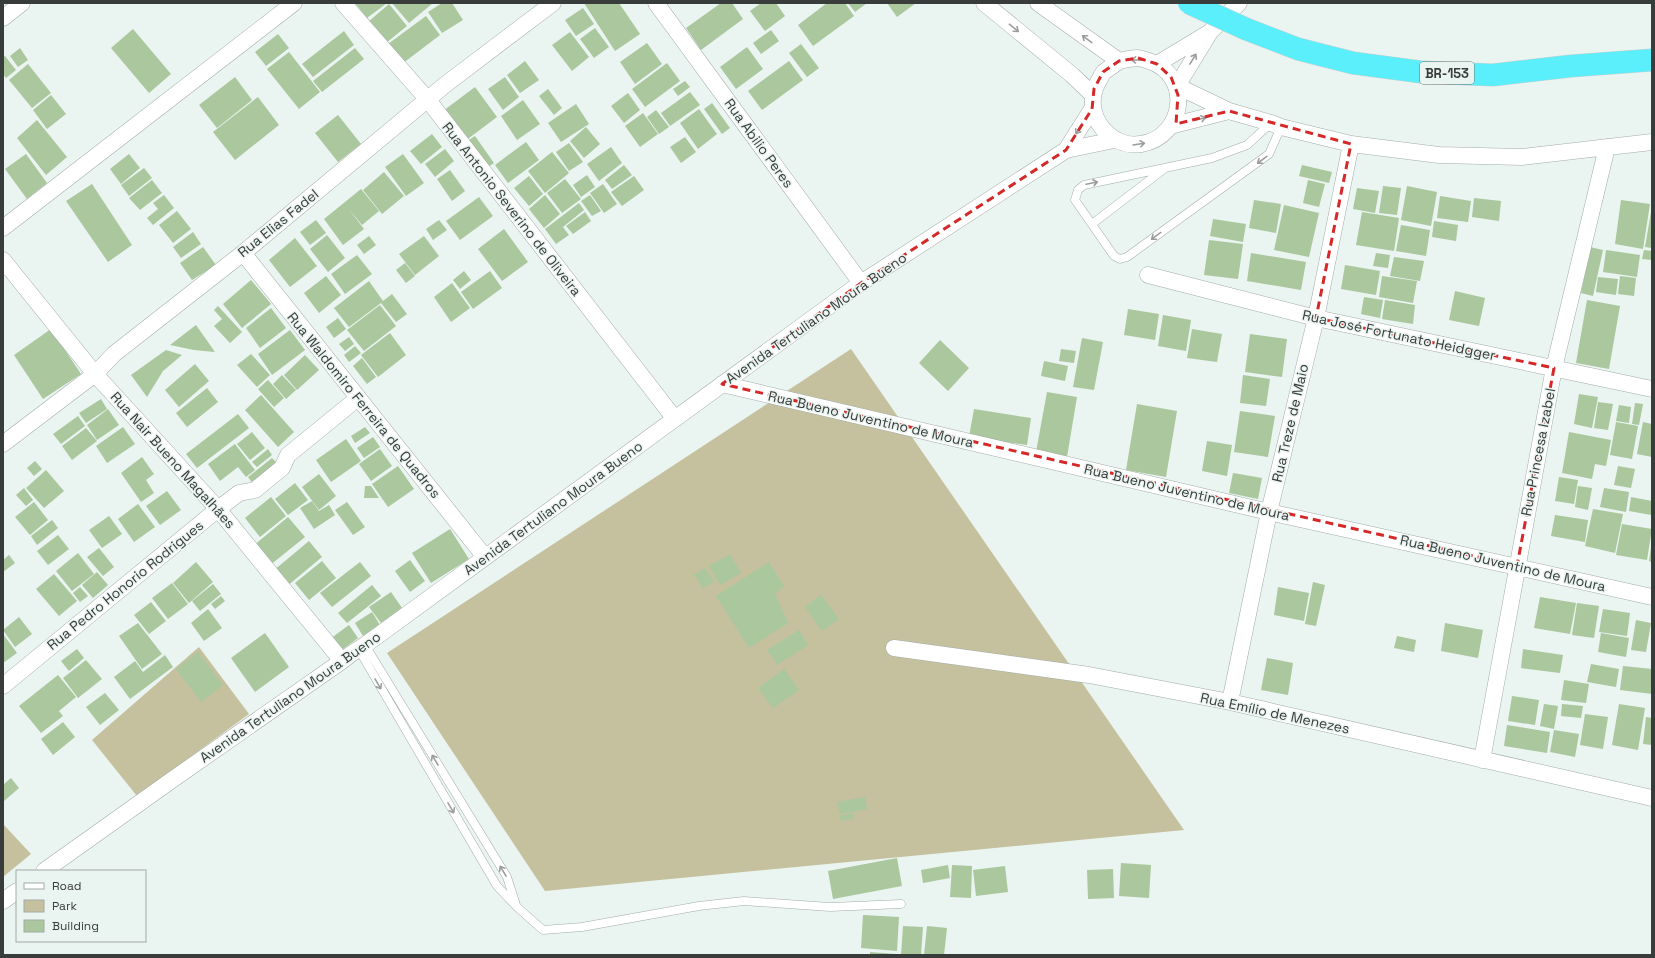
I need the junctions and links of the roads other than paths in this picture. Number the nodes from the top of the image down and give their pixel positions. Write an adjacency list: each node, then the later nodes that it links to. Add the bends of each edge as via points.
1 (22, 3): 10 (street)
2 (294, 3): 28 (street)
3 (343, 3): 16 (street, Rua Antonio Severino de Oliveira)
4 (553, 3): 16 (street, Rua Elias Fadel)
5 (656, 3): 32 (street, Rua Abilio Peres)
6 (984, 3): 17 (street, one-way to 17, via 1072,75)
7 (1038, 3): 13 (street, one-way to 7)
8 (1189, 3): 12 (highway, BR-153, bridge, via 1246,30 1298,49 1353,63 1421,72 1494,75)
9 (1239, 3): 11 (street)
10 (3, 18)
11 (1210, 32): 14 (street); 15 (street, one-way to 11)
12 (1652, 60)
13 (1119, 61): 14 (street, one-way to 13, via 1138,58); 17 (street, via 1103,72 1094,89)
14 (1157, 64): 15 (street)
15 (1177, 86): 18 (street); 20 (street, via 1177,114)
16 (428, 100): 29 (street, Rua Elias Fadel); 39 (street, Rua Antonio Severino de Oliveira)
17 (1093, 102): 21 (street, via 1100,127); 25 (street, Avenida Tertuliano Moura Bueno, one-way to 25)
18 (1230, 111): 19 (street); 20 (street, one-way to 18)
19 (1276, 125): 23 (street); 26 (lane, via 1247,145 1212,158); 27 (lane, one-way to 27, via 1269,154 1127,257 1120,259 1114,256)
20 (1170, 126): 21 (street, one-way to 20, via 1132,145 1151,142)
21 (1114, 140): 25 (street, Avenida Tertuliano Moura Bueno)
22 (1652, 142): 24 (street)
23 (1351, 144): 24 (street, via 1439,155 1522,157); 33 (street, Rua Treze de Maio)
24 (1607, 147): 34 (street, Rua Princesa Izabel)
25 (1066, 150): 32 (street, Avenida Tertuliano Moura Bueno)
26 (1166, 168): 27 (lane); 27 (lane, one-way to 26, via 1075,200 1078,190 1084,185)
27 (1092, 224)
28 (3, 228)
29 (242, 253): 35 (street, Rua Elias Fadel, via 114,354); 38 (street, Rua Waldomiro Ferreira de Quadros)
30 (3, 260): 35 (street, Rua Nair Bueno Magalhães)
31 (1148, 275): 33 (street, Rua José Fortunato Heidgger)
32 (861, 284): 36 (street, Avenida Tertuliano Moura Bueno)
33 (1316, 318): 34 (street, Rua José Fortunato Heidgger); 42 (street, Rua Treze de Maio)
34 (1554, 368): 37 (street, Rua José Fortunato Heidgger); 44 (street, Rua Princesa Izabel)
35 (95, 374): 40 (street, Rua Elias Fadel); 41 (street, Rua Nair Bueno Magalhães)
36 (722, 384): 39 (street, Avenida Tertuliano Moura Bueno); 42 (street, Rua Bueno Juventino de Moura)
37 (1652, 387)
38 (358, 398): 41 (street, Rua Pedro Honorio Rodrigues, via 288,455 282,468 255,490 239,493); 43 (street, Rua Waldomiro Ferreira de Quadros)
39 (675, 419): 43 (street, Avenida Tertuliano Moura Bueno)
40 (3, 444)
41 (218, 509): 48 (street, Rua Nair Bueno Magalhães); 49 (street, Rua Pedro Honorio Rodrigues)
42 (1269, 512): 44 (street, Rua Bueno Juventino de Moura); 50 (street, Rua Treze de Maio)
43 (485, 557): 46 (street, Avenida Tertuliano Moura Bueno)
44 (1517, 566): 45 (street, Rua Bueno Juventino de Moura); 51 (street, Rua Princesa Izabel)
45 (1652, 597)
46 (362, 648): 48 (street, Avenida Tertuliano Moura Bueno); 57 (lane, one-way to 57, via 497,886); 57 (lane, one-way to 46, via 507,877)
47 (894, 648): 50 (street, Rua Emílio de Menezes, via 1089,675)
48 (342, 662): 53 (street, Avenida Tertuliano Moura Bueno)
49 (3, 686)
50 (1230, 702): 51 (street, Rua Emílio de Menezes)
51 (1482, 760): 52 (street, Rua Emílio de Menezes)
52 (1652, 798)
53 (45, 870)
54 (16, 892): 55 (street)
55 (3, 901)
56 (901, 904): 57 (lane, via 830,907 744,901 699,906 582,927 543,930)
57 (517, 907)

